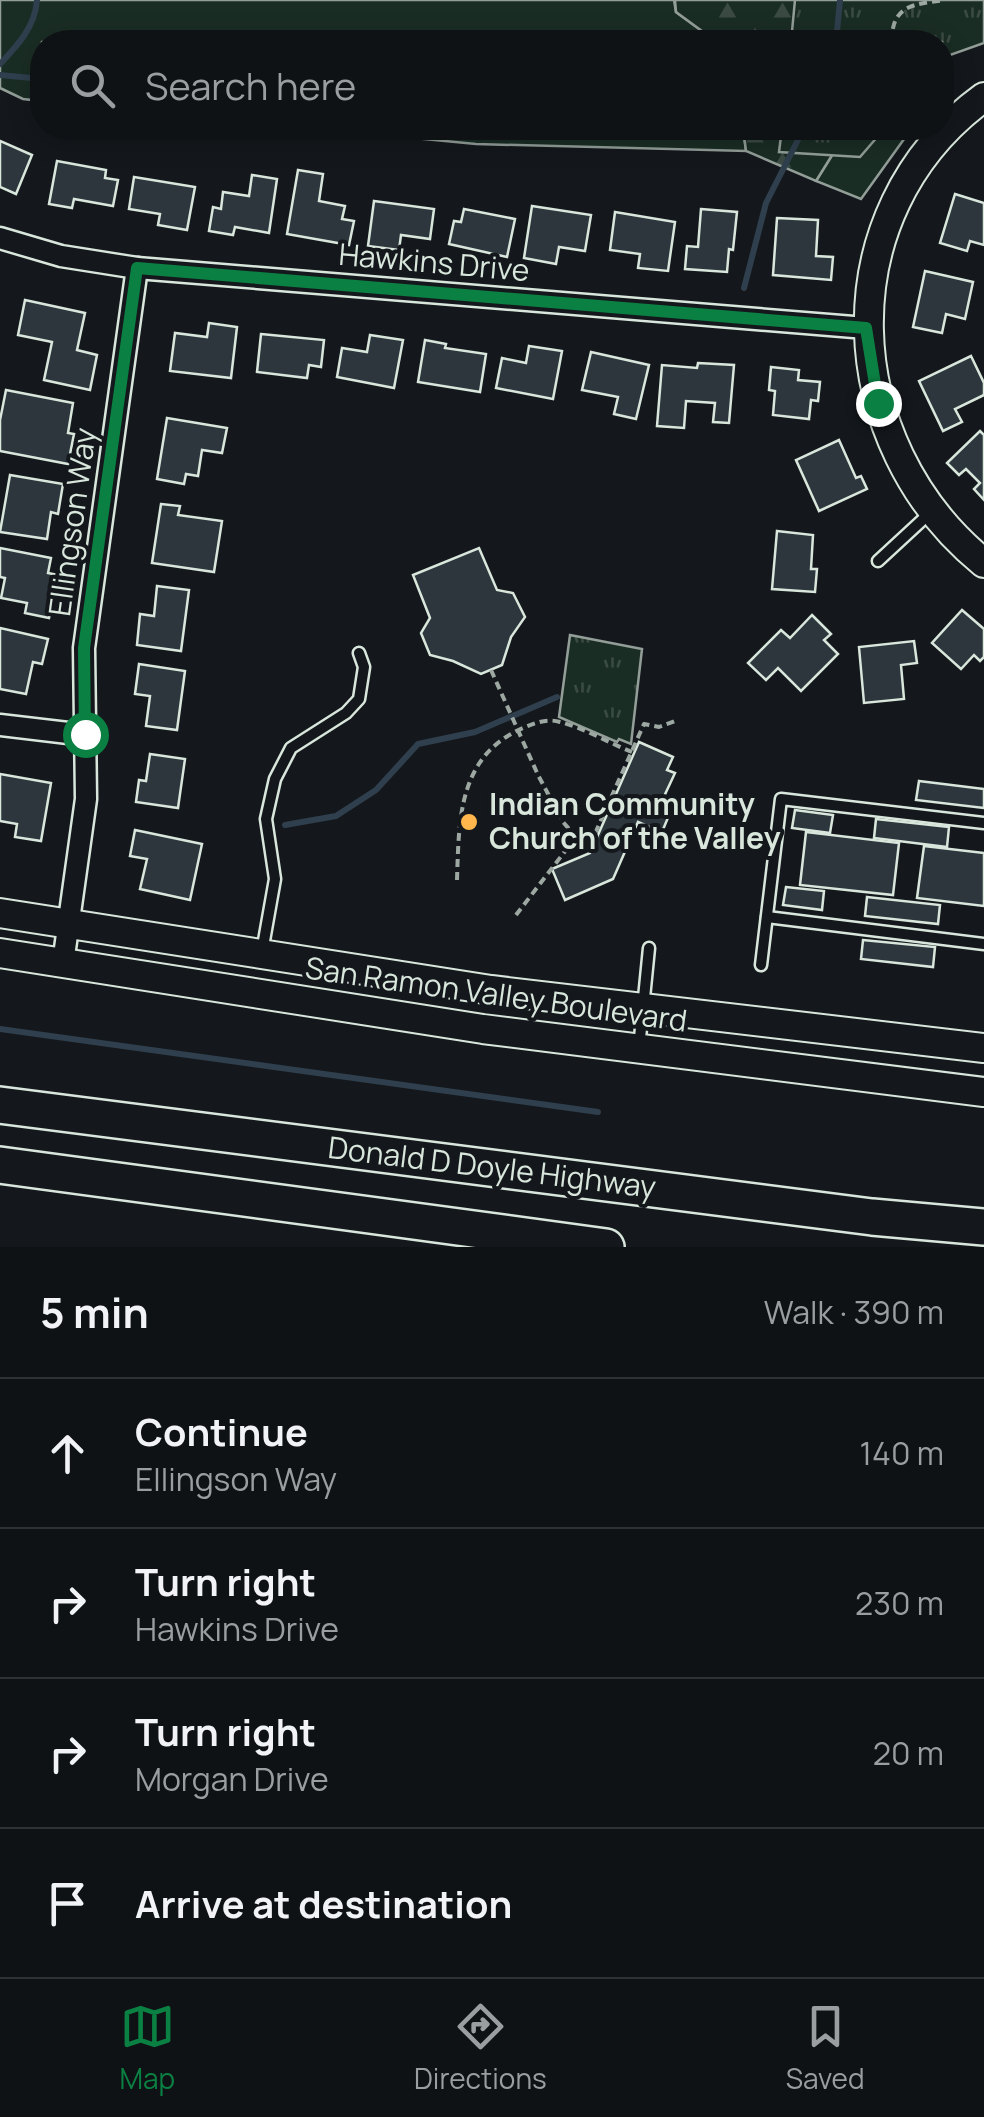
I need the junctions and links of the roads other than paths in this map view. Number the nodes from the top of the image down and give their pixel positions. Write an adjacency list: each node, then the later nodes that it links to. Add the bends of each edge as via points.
1 (984, 97): 2 (main road)
2 (954, 124)
3 (939, 140): 6 (main road, via 898,199 881,237)
4 (0, 238): 5 (street, Hawkins Drive)
5 (137, 268): 6 (street, Hawkins Drive); 12 (street, Ellingson Way, via 84,648)
6 (866, 328): 7 (main road, via 890,442)
7 (932, 511): 8 (lane); 9 (main road)
8 (878, 561)
9 (984, 563)
10 (359, 654): 19 (lane, via 364,667 358,698 291,748 274,779 266,818 275,879)
11 (0, 725): 12 (street)
12 (85, 734): 16 (street, Ellingson Way, via 86,799)
13 (984, 823): 15 (lane, via 781,799)
14 (0, 913): 16 (main road, San Ramon Valley Boulevard)
15 (767, 917): 17 (lane); 22 (lane)
16 (69, 924): 19 (main road, San Ramon Valley Boulevard); 21 (street, Ellingson Way)
17 (984, 944)
18 (649, 948): 23 (lane)
19 (261, 953): 23 (main road, San Ramon Valley Boulevard)
20 (0, 954): 21 (main road, San Ramon Valley Boulevard)
21 (63, 963): 25 (main road, San Ramon Valley Boulevard)
22 (761, 964)
23 (644, 1008): 24 (main road, San Ramon Valley Boulevard); 25 (lane)
24 (984, 1048)
25 (639, 1049): 26 (main road, San Ramon Valley Boulevard)
26 (984, 1092)
27 (0, 1105): 29 (highway, Donald D Doyle Highway)
28 (0, 1165): 30 (highway, Donald D Doyle Highway)
29 (984, 1227)
30 (606, 1247)

